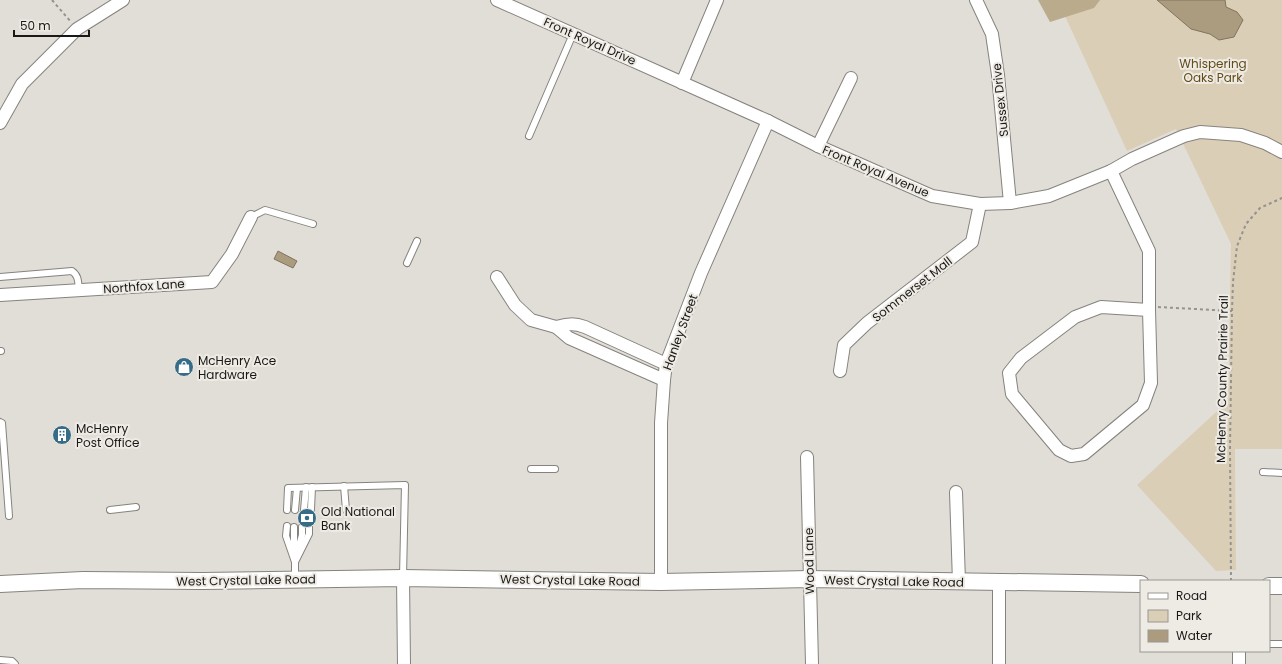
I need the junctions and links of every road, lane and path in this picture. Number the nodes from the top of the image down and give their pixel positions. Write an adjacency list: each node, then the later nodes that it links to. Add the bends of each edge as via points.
1 (52, 0): 7 (path)
2 (123, 0): 7 (street)
3 (497, 0): 6 (street, Front Royal Drive)
4 (717, 0): 10 (street)
5 (976, 0): 18 (street, Sussex Drive, via 992,34)
6 (522, 5): 8 (street, Front Royal Drive)
7 (77, 29): 12 (street, via 22,84)
8 (573, 34): 10 (street, Front Royal Drive); 13 (lane)
9 (851, 78): 14 (street)
10 (682, 83): 11 (street, Front Royal Avenue)
11 (768, 121): 14 (street, Front Royal Avenue); 31 (street, Hanley Street, via 701,274)
12 (0, 123)
13 (529, 136)
14 (818, 146): 19 (street, Front Royal Avenue, via 932,196)
15 (1282, 152): 16 (street, Front Royal Avenue, via 1241,135 1200,132 1177,139)
16 (1111, 171): 18 (street, Front Royal Avenue, via 1050,196); 28 (street, via 1149,251)
17 (1282, 198): 29 (path, McHenry County Prairie Trail, via 1260,208 1246,224 1237,246)
18 (1010, 203): 19 (street, Front Royal Avenue)
19 (980, 204): 32 (street, Sommerset Mall, via 972,242 867,323 844,344)
20 (251, 217): 21 (lane, via 265,210); 26 (street, Northfox Lane, via 232,254 212,282)
21 (313, 224)
22 (416, 241): 23 (lane)
23 (407, 263)
24 (0, 277): 26 (lane, via 72,271 78,278)
25 (497, 277): 30 (street, via 515,305 531,320)
26 (79, 290): 27 (street, Northfox Lane)
27 (0, 295)
28 (1149, 308): 28 (street, via 1151,383 1143,405 1084,454 1071,456 1059,450 1012,394 1009,373 1022,358 1075,317 1101,307); 29 (path)
29 (1232, 311): 59 (path, McHenry County Prairie Trail)
30 (556, 327): 31 (street, via 576,324 585,327); 33 (street, via 569,338)
31 (666, 364): 33 (street, Hanley Street)
32 (840, 371)
33 (664, 380): 60 (street, Hanley Street, via 661,423)
34 (0, 422): 50 (lane)
35 (807, 457): 58 (street, Wood Lane)
36 (555, 468): 37 (lane)
37 (531, 469)
38 (1263, 472): 39 (lane)
39 (1282, 473)
40 (344, 486): 41 (lane); 49 (lane); 56 (lane, via 405,485)
41 (309, 487): 42 (lane); 48 (lane)
42 (297, 488): 46 (lane, via 288,488); 47 (lane)
43 (956, 492): 61 (street)
44 (136, 507): 45 (lane)
45 (110, 510)
46 (287, 510)
47 (295, 510)
48 (307, 510)
49 (346, 510)
50 (9, 516)
51 (287, 526): 55 (lane, via 286,536)
52 (294, 527): 55 (lane)
53 (302, 527): 55 (lane)
54 (309, 527): 55 (lane, via 309,534)
55 (295, 562): 57 (lane)
56 (403, 578): 57 (street, West Crystal Lake Road); 60 (street, West Crystal Lake Road); 72 (street)
57 (294, 579): 63 (street, West Crystal Lake Road, via 83,580)
58 (809, 580): 60 (street, West Crystal Lake Road); 61 (street, West Crystal Lake Road); 73 (street, Wood Lane)
59 (1231, 580)
60 (661, 582)
61 (959, 582): 62 (street, West Crystal Lake Road)
62 (999, 583): 64 (street, West Crystal Lake Road); 74 (street)
63 (0, 584)
64 (1140, 584)
65 (1270, 586): 66 (street)
66 (1282, 586)
67 (1270, 644): 68 (lane)
68 (1282, 644)
69 (1239, 652): 75 (street)
70 (0, 660): 71 (lane, via 12,661)
71 (15, 664)
72 (404, 664)
73 (812, 664)
74 (999, 664)
75 (1239, 664)

